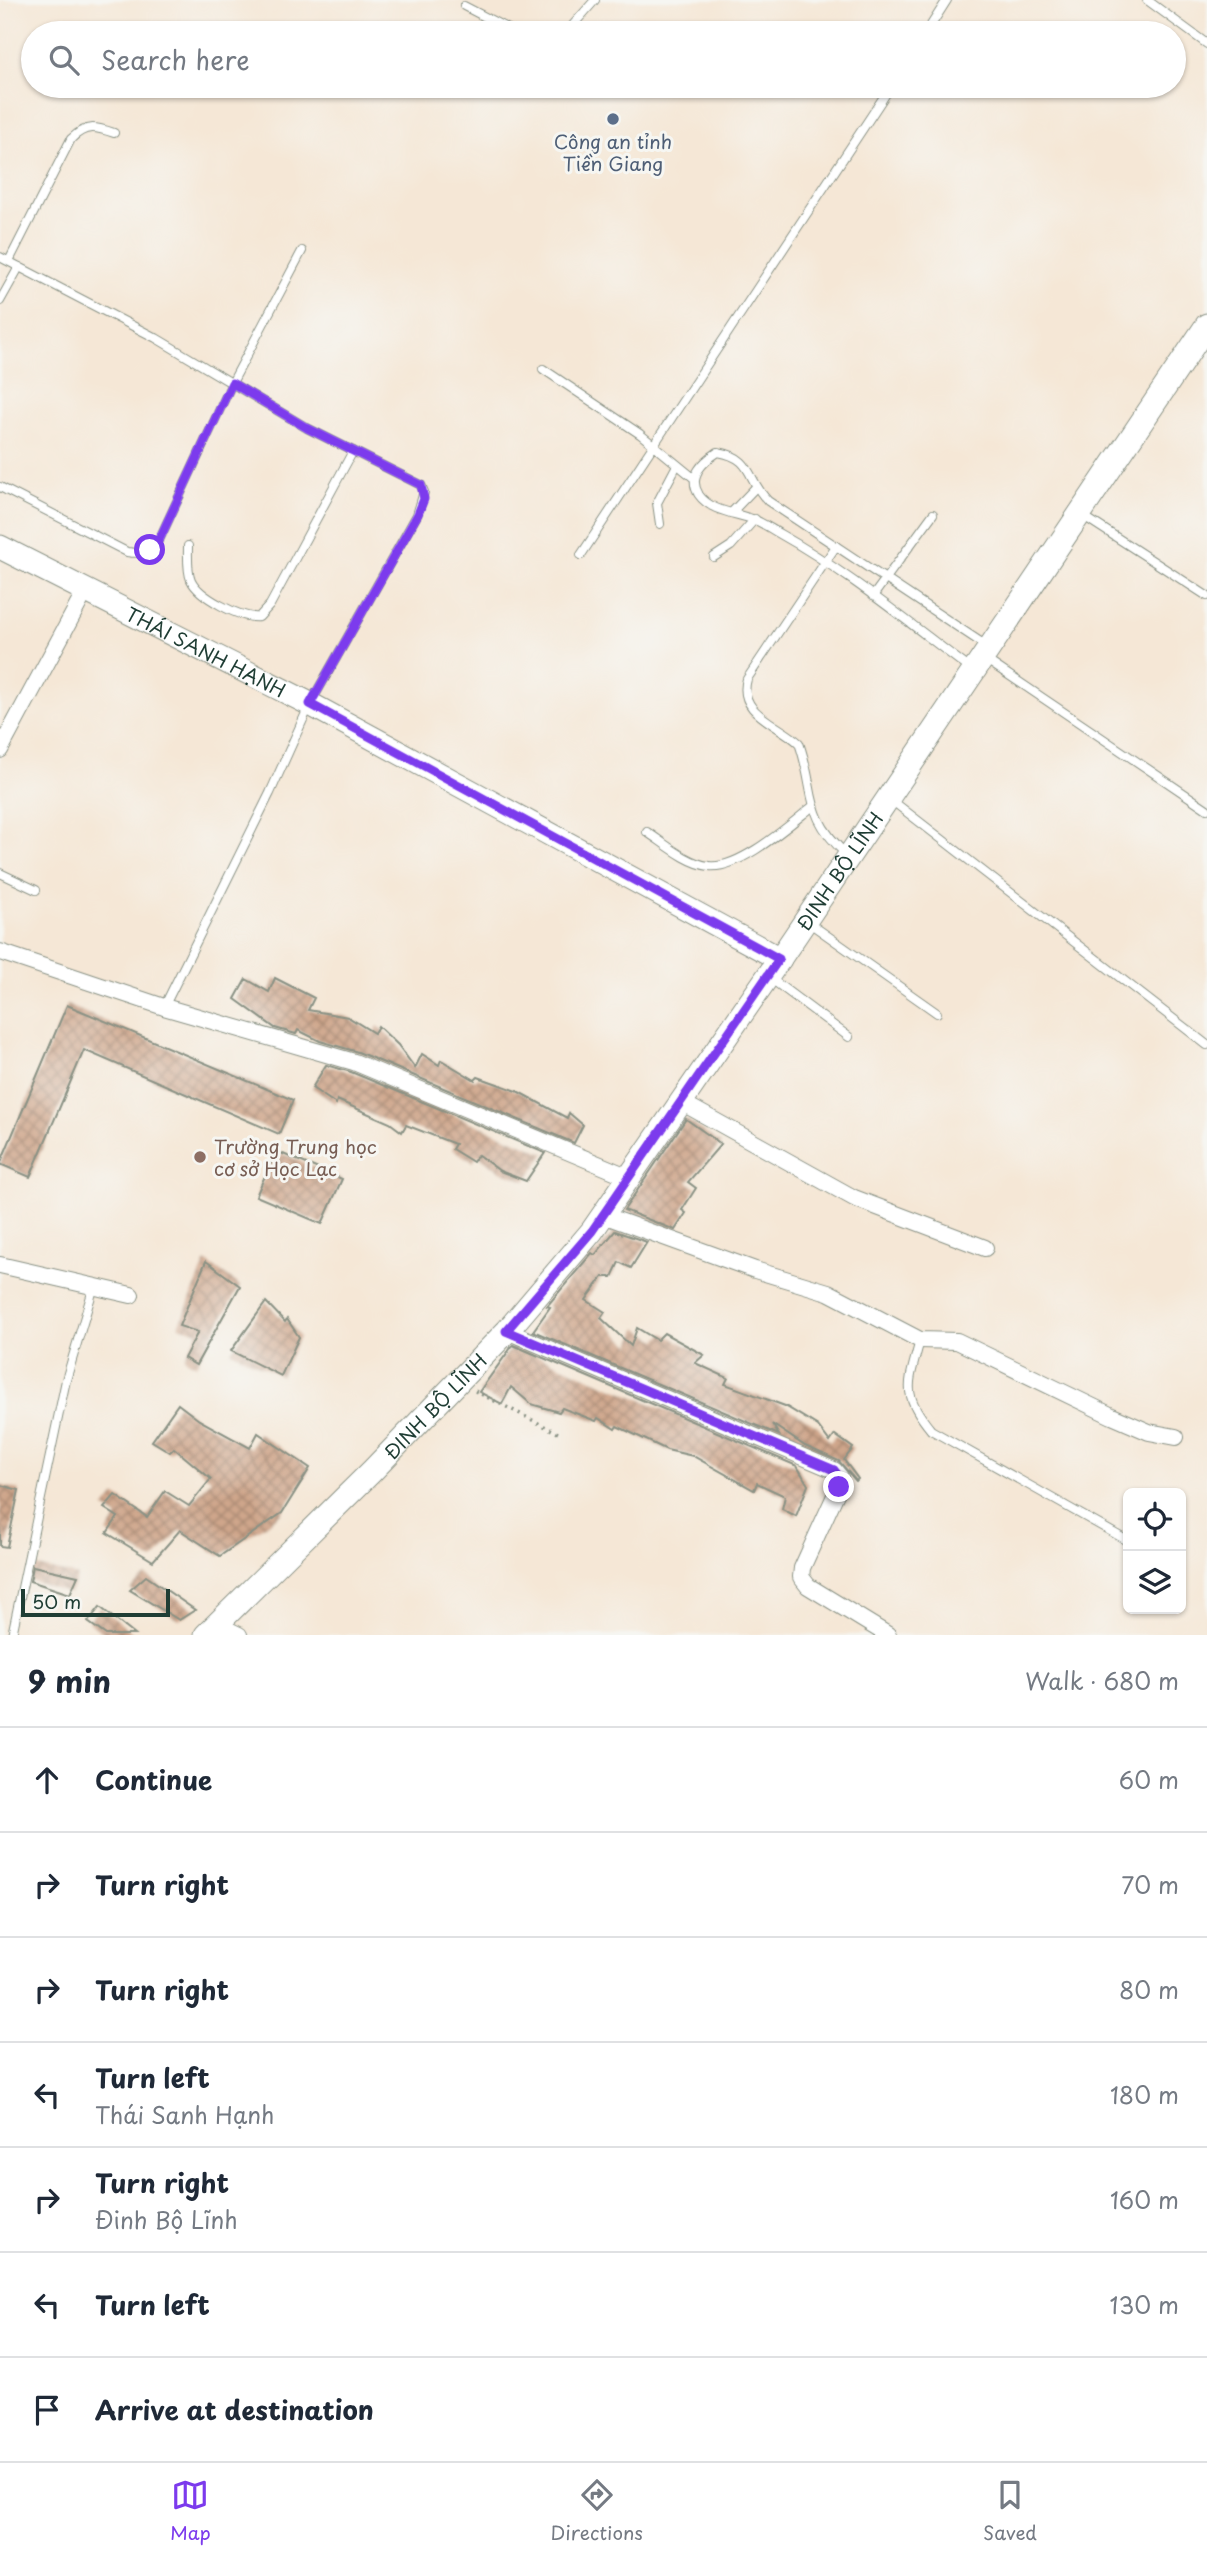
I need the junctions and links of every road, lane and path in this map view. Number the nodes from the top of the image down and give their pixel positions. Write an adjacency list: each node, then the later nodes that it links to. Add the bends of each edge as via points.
1 (595, 0): 6 (lane)
2 (947, 0): 7 (lane)
3 (1147, 0): 8 (lane)
4 (464, 6): 5 (lane)
5 (493, 21)
6 (577, 21)
7 (934, 21)
8 (1176, 21)
9 (1186, 29): 10 (lane)
10 (1207, 44)
11 (883, 98): 21 (lane)
12 (114, 133): 15 (lane, via 92,127 71,138)
13 (302, 251): 20 (lane)
14 (0, 257): 15 (lane)
15 (9, 261): 16 (lane)
16 (19, 267): 17 (lane); 20 (lane)
17 (0, 301)
18 (1207, 325): 29 (main road, ĐINH BỘ LĨNH)
19 (543, 369): 21 (lane)
20 (232, 383): 22 (lane); 25 (lane, via 160,538 150,550 127,552)
21 (651, 445): 23 (lane); 35 (lane)
22 (353, 451): 32 (lane, via 270,605 259,617 248,618 219,604 194,585 189,577); 43 (lane, via 421,485 424,499)
23 (677, 465): 24 (lane); 31 (lane, via 657,503)
24 (695, 479): 26 (lane, via 703,463 718,452 732,454 746,462); 27 (lane, via 700,497)
25 (0, 487)
26 (755, 488): 27 (lane); 33 (lane)
27 (732, 513): 30 (lane)
28 (933, 514): 38 (lane)
29 (1080, 514): 41 (lane); 42 (main road, ĐINH BỘ LĨNH)
30 (755, 519): 36 (lane); 37 (lane)
31 (660, 524)
32 (188, 546)
33 (836, 546): 37 (lane); 38 (lane)
34 (0, 547): 39 (main road, THÁI SANH HẠNH)
35 (581, 555)
36 (714, 557)
37 (825, 563): 40 (lane); 46 (lane, via 747,679 743,692 758,715 799,743)
38 (885, 578): 40 (lane); 42 (lane)
39 (86, 590): 43 (main road, THÁI SANH HẠNH); 44 (street)
40 (873, 596): 42 (lane)
41 (1207, 596)
42 (981, 658): 45 (main road, ĐINH BỘ LĨNH); 47 (lane)
43 (310, 704): 54 (main road, THÁI SANH HẠNH); 55 (lane)
44 (0, 750)
45 (888, 798): 49 (main road, ĐINH BỘ LĨNH); 58 (lane)
46 (811, 807): 48 (lane, via 772,838 726,864 709,867); 49 (lane, via 831,841)
47 (1207, 809)
48 (647, 832)
49 (849, 857): 52 (main road, ĐINH BỘ LĨNH)
50 (0, 873): 51 (lane)
51 (36, 890)
52 (805, 920): 54 (main road, ĐINH BỘ LĨNH); 56 (lane)
53 (0, 952): 55 (street)
54 (774, 968): 57 (lane); 59 (main road, ĐINH BỘ LĨNH)
55 (164, 1007): 60 (street, via 354,1062)
56 (937, 1013)
57 (849, 1037)
58 (1207, 1045)
59 (681, 1102): 60 (main road, ĐINH BỘ LĨNH); 62 (street, via 854,1198)
60 (629, 1177): 61 (main road, ĐINH BỘ LĨNH)
61 (603, 1215): 66 (main road, ĐINH BỘ LĨNH); 67 (street, via 828,1292)
62 (985, 1248)
63 (0, 1265): 64 (street)
64 (94, 1286): 65 (street); 73 (lane, via 66,1380)
65 (131, 1295)
66 (506, 1331): 68 (main road, ĐINH BỘ LĨNH); 75 (street, via 834,1470 839,1487 801,1577 808,1586)
67 (920, 1340): 70 (street, via 957,1341 1112,1416 1149,1432); 71 (lane, via 908,1387 913,1408 931,1430)
68 (457, 1382): 69 (path); 72 (main road, ĐINH BỘ LĨNH)
69 (558, 1433)
70 (1176, 1437)
71 (1123, 1538)
72 (211, 1629): 74 (street)
73 (12, 1635)
74 (239, 1635)
75 (888, 1635)

